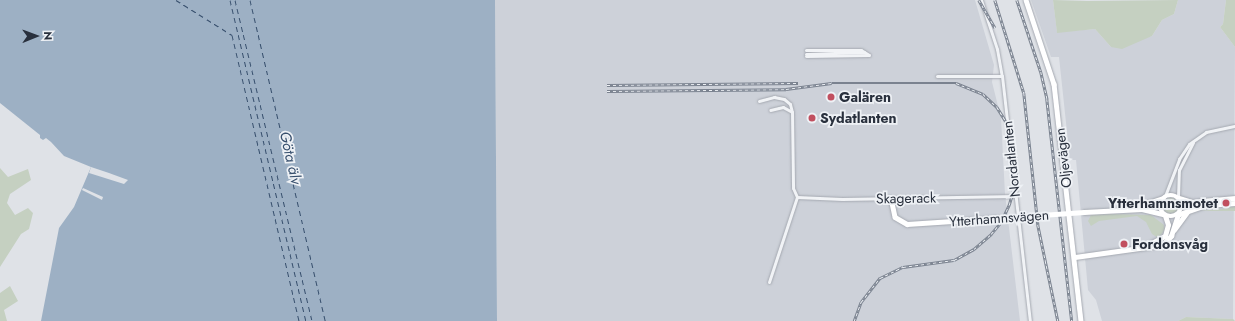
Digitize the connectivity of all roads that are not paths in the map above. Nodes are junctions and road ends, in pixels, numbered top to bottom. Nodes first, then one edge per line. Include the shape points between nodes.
1 (981, 0) edge
2 (1026, 0) edge
3 (866, 52) dead end
4 (806, 53) dead end
5 (937, 76) dead end
6 (1002, 76) junction
7 (760, 101) dead end
8 (770, 110) dead end
9 (792, 112) junction
10 (1235, 126) edge
11 (1193, 142) junction
12 (1015, 196) junction
13 (797, 197) junction
14 (1164, 197) junction
15 (1178, 197) junction
16 (891, 198) junction
17 (1235, 198) edge
18 (1235, 203) edge
19 (1124, 209) junction
20 (1189, 211) junction
21 (1179, 214) junction
22 (1164, 215) junction
23 (1172, 233) junction
24 (1134, 249) junction
25 (1075, 257) junction
26 (769, 282) dead end
27 (1030, 321) edge
28 (1082, 321) edge

1 - 6 street, Nordatlanten via 997,49
2 - 25 street, Oljevägen via 1054,84
3 - 4 street
5 - 6 street
6 - 12 street, Nordatlanten
7 - 9 street via 774,97 784,99 790,104
8 - 9 street via 783,107
9 - 13 street via 793,188
10 - 11 street via 1206,132
11 - 14 street via 1179,159
11 - 15 street via 1179,170
12 - 16 street, Skagerack
12 - 27 street, Nordatlanten
13 - 16 street, Skagerack
13 - 26 street
14 - 15 street
14 - 19 street, Ytterhamnsvägen
14 - 22 street via 1159,204
15 - 17 street via 1192,202
15 - 21 street via 1182,205
16 - 19 street, Ytterhamnsvägen, bridge via 895,217 907,224
18 - 20 street via 1206,206
19 - 22 street, Ytterhamnsvägen via 1148,209
20 - 21 street
20 - 23 street via 1180,218
21 - 22 street
21 - 23 street
22 - 24 street via 1168,230 1163,239
23 - 24 street via 1162,245
24 - 25 street
25 - 28 street, Oljevägen

